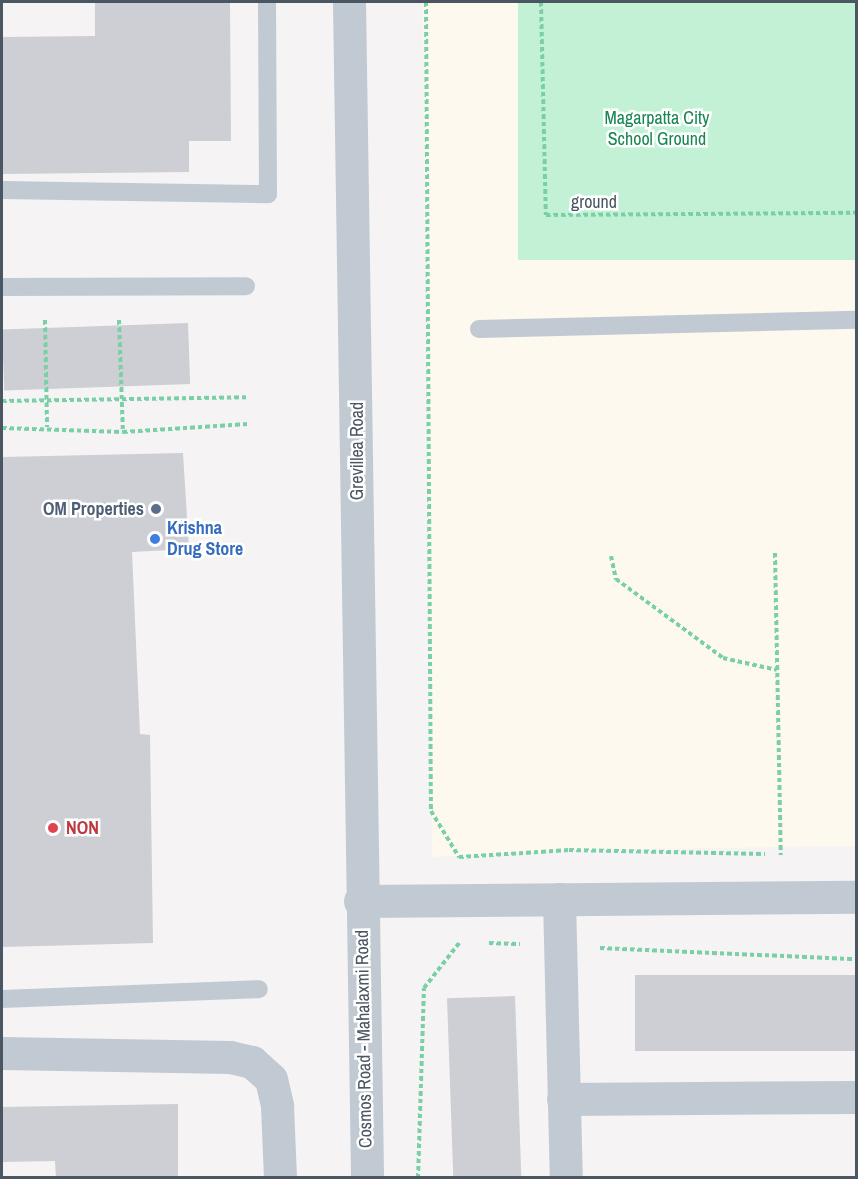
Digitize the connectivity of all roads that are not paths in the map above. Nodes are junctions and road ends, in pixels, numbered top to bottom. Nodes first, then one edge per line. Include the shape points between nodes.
1 (267, 2) edge
2 (349, 2) edge
3 (2, 190) edge
4 (246, 286) dead end
5 (2, 287) edge
6 (856, 320) edge
7 (479, 329) dead end
8 (856, 897) edge
9 (559, 899) junction
10 (360, 901) junction
11 (259, 989) dead end
12 (2, 999) edge
13 (2, 1053) edge
14 (856, 1097) edge
15 (563, 1099) junction
16 (280, 1178) edge
17 (367, 1178) edge
18 (566, 1178) edge

1 - 3 lane via 268,194
2 - 10 street, Grevillea Road
4 - 5 lane
6 - 7 lane
8 - 9 street
9 - 10 street
9 - 15 street
10 - 17 street, Cosmos Road - Mahalaxmi Road
11 - 12 lane
13 - 16 street via 230,1057 252,1062 272,1079
14 - 15 street
15 - 18 street

